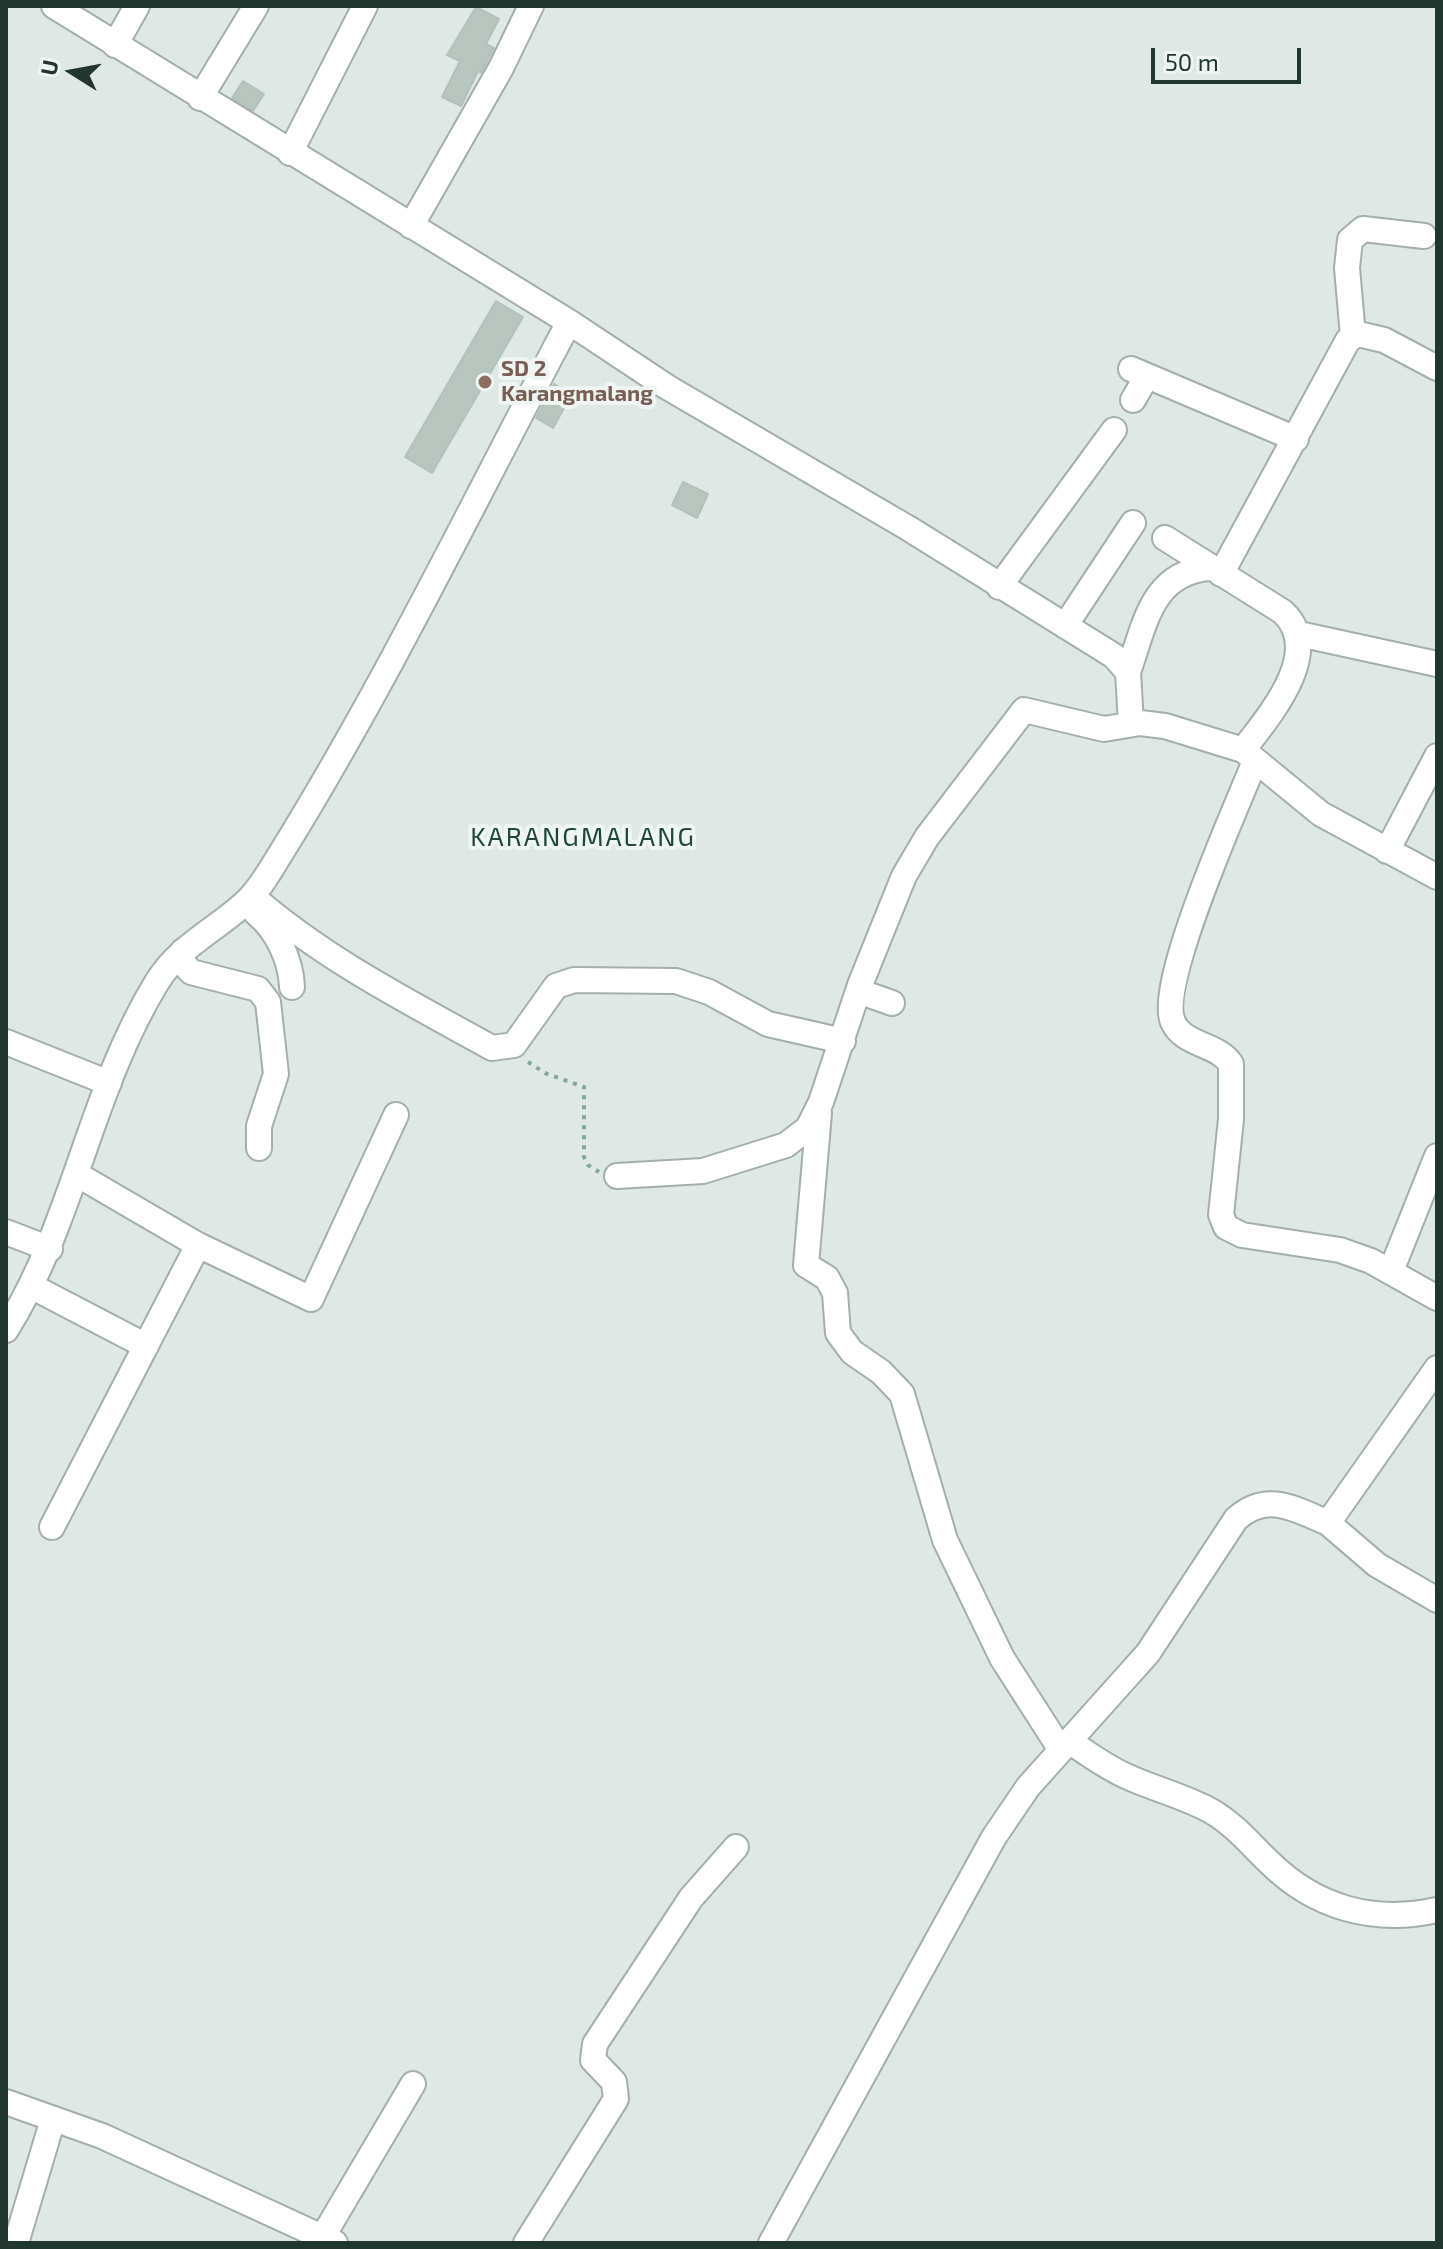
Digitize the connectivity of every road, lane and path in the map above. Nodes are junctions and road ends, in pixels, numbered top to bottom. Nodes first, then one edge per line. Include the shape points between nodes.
1 (54, 6) edge
2 (137, 6) edge
3 (256, 6) edge
4 (365, 6) edge
5 (531, 6) edge
6 (115, 45) junction
7 (200, 98) junction
8 (290, 153) junction
9 (411, 226) junction
10 (1424, 236) dead end
11 (569, 322) junction
12 (1353, 336) junction
13 (1437, 368) edge
14 (1133, 400) dead end
15 (1114, 430) dead end
16 (1296, 439) junction
17 (1133, 523) dead end
18 (1165, 538) dead end
19 (1215, 571) junction
20 (999, 587) junction
21 (1065, 626) junction
22 (1299, 634) junction
23 (1437, 664) edge
24 (1128, 672) junction
25 (1131, 724) junction
26 (1249, 756) junction
27 (1437, 756) edge
28 (1387, 851) junction
29 (1437, 877) edge
30 (249, 900) junction
31 (273, 930) junction
32 (186, 948) junction
33 (358, 974) junction
34 (292, 987) dead end
35 (858, 991) junction
36 (892, 1003) dead end
37 (843, 1041) junction
38 (6, 1042) edge
39 (510, 1047) junction
40 (109, 1083) junction
41 (819, 1107) junction
42 (396, 1115) dead end
43 (259, 1148) dead end
44 (1437, 1156) edge
45 (78, 1175) junction
46 (617, 1176) joint
47 (6, 1232) edge
48 (198, 1245) junction
49 (50, 1249) junction
50 (1391, 1271) junction
51 (33, 1287) junction
52 (1437, 1298) edge
53 (6, 1330) edge
54 (146, 1346) junction
55 (1437, 1368) edge
56 (1328, 1523) junction
57 (52, 1527) dead end
58 (1437, 1600) edge
59 (1065, 1746) junction
60 (736, 1847) dead end
61 (1437, 1910) edge
62 (413, 2084) dead end
63 (6, 2102) edge
64 (53, 2119) junction
65 (328, 2240) edge
66 (16, 2243) edge
67 (526, 2243) edge
68 (771, 2243) edge

1 - 6 street
2 - 6 street
3 - 7 street
4 - 8 street
5 - 9 street
6 - 7 street
7 - 8 street
8 - 9 street
9 - 11 street
10 - 12 street via 1363,229 1350,240
11 - 20 street
11 - 30 street via 335,761
12 - 13 street via 1375,336
12 - 16 street via 1334,361
14 - 16 street via 1139,373
15 - 20 street
16 - 19 street
17 - 21 street
18 - 19 street
19 - 22 street via 1283,612
19 - 24 street via 1185,572 1165,584
20 - 21 street
21 - 24 street via 1114,656
22 - 23 street
22 - 26 street via 1299,652 1287,683
24 - 25 street
25 - 26 street via 1187,730
25 - 35 street via 1104,729 1035,710 1022,712 915,856
26 - 28 street via 1304,803
26 - 50 street via 1169,1003 1177,1028 1231,1064 1223,1222 1236,1233 1340,1250
27 - 28 street
28 - 29 street
30 - 31 street
30 - 32 street
30 - 33 street
31 - 33 street via 326,970
31 - 34 street via 291,970
32 - 40 street via 158,981
32 - 43 street via 183,963 191,972 258,989 268,1002 276,1074 259,1126
33 - 39 street via 492,1048
35 - 36 street
35 - 37 street
37 - 39 street via 768,1024 709,992 676,981 574,980 556,986 524,1036
37 - 41 street
38 - 40 street
39 - 46 path via 545,1073 584,1087 585,1162
40 - 45 street
41 - 46 street via 799,1138 766,1153 703,1171
41 - 59 street via 805,1260 825,1275 835,1293 838,1333 852,1352 902,1394 945,1540 1002,1658
42 - 48 street via 311,1299
44 - 50 street
45 - 48 street
45 - 49 street
47 - 49 street
48 - 54 street
49 - 51 street
50 - 52 street
51 - 53 street
51 - 54 street
54 - 57 street
55 - 56 street
56 - 58 street via 1389,1573
56 - 59 street via 1282,1503 1262,1503 1246,1511 1221,1538 1148,1653
59 - 61 street via 1211,1811 1298,1889 1319,1900 1375,1915
59 - 68 street via 1028,1787 972,1872
60 - 67 street via 691,1898 600,2034 593,2058 614,2082 616,2099
62 - 65 street
63 - 64 street
64 - 65 street via 102,2136
64 - 66 street

